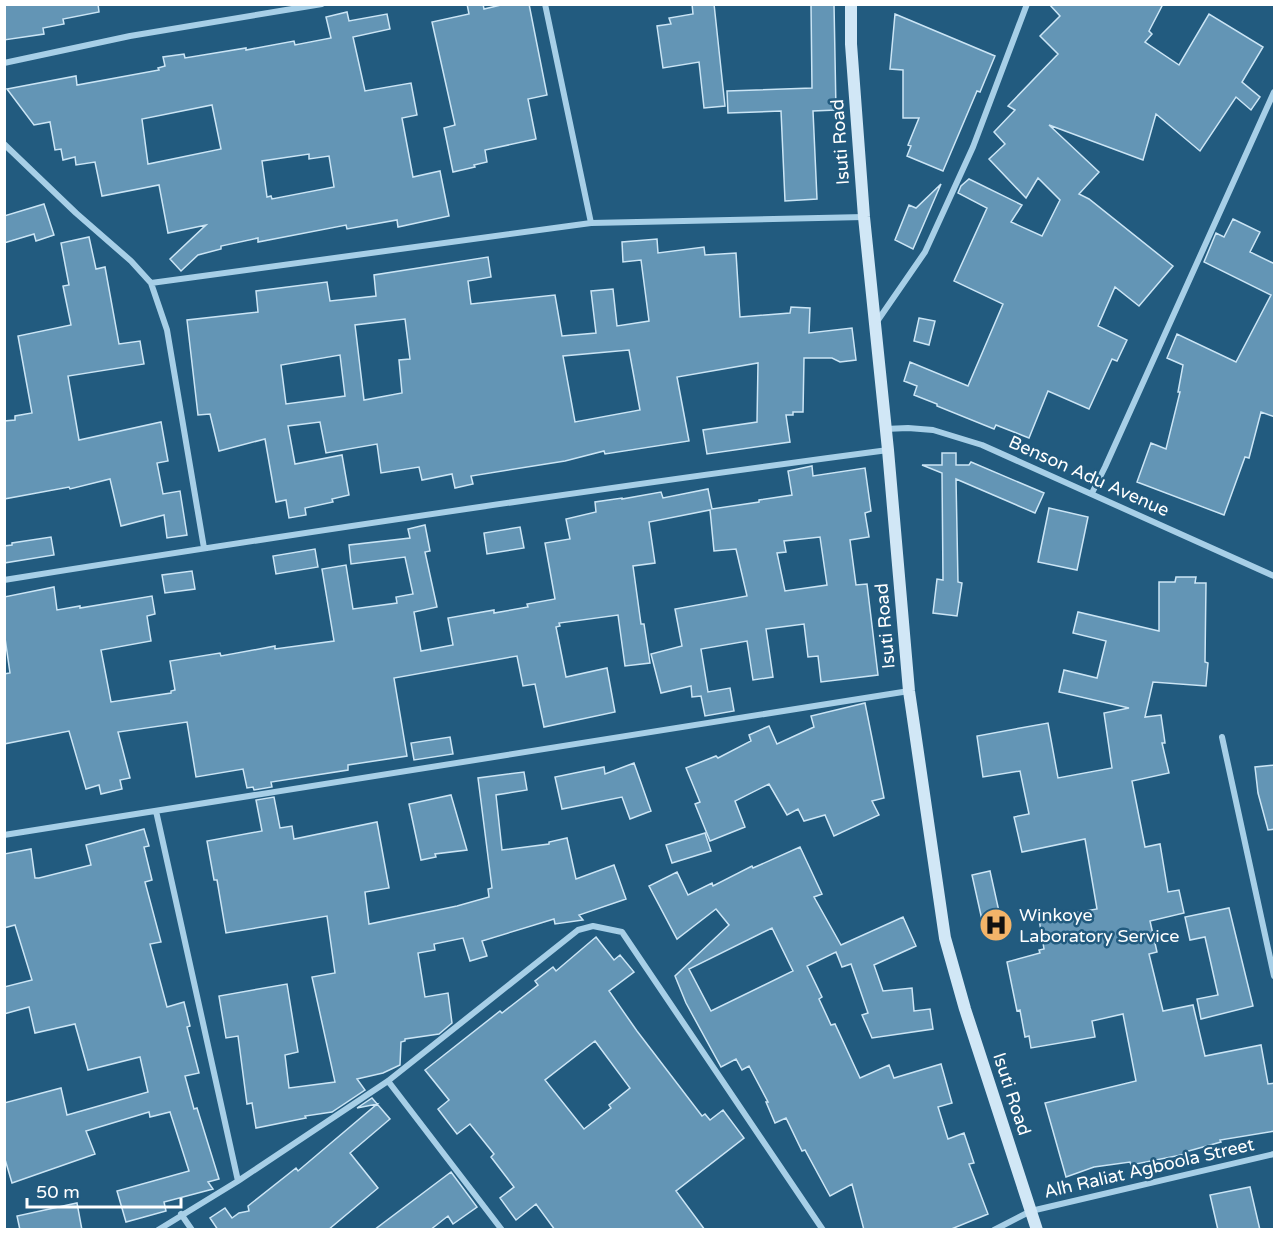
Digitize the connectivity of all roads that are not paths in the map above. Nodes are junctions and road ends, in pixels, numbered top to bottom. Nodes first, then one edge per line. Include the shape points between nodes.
1 (322, 4) edge
2 (545, 4) edge
3 (851, 4) edge
4 (1027, 4) edge
5 (4, 63) edge
6 (1275, 92) edge
7 (4, 144) edge
8 (864, 217) junction
9 (591, 223) junction
10 (151, 283) junction
11 (876, 324) junction
12 (885, 429) junction
13 (888, 450) junction
14 (1092, 493) junction
15 (204, 548) junction
16 (1275, 576) edge
17 (4, 580) edge
18 (909, 691) junction
19 (1222, 737) dead end
20 (156, 811) junction
21 (4, 835) edge
22 (1275, 976) edge
23 (388, 1081) junction
24 (1275, 1154) edge
25 (238, 1181) junction
26 (1031, 1211) junction
27 (181, 1214) junction
28 (158, 1230) edge
29 (192, 1230) edge
30 (502, 1230) edge
31 (823, 1230) edge
32 (994, 1230) edge
33 (1037, 1230) edge

1 - 5 street via 130,36
2 - 9 street
3 - 8 street, Isuti Road
4 - 11 street via 973,147 925,252
6 - 14 street
7 - 10 street
8 - 9 street
8 - 11 street, Isuti Road
9 - 10 street
10 - 15 street via 167,330
11 - 12 street, Isuti Road
12 - 13 street, Isuti Road
12 - 14 street, Benson Adu Avenue via 933,430 982,446
13 - 15 street
13 - 18 street, Isuti Road
14 - 16 street, Benson Adu Avenue
15 - 17 street
18 - 20 street
18 - 26 street, Isuti Road via 945,938
19 - 22 street
20 - 21 street
20 - 25 street
23 - 25 street
23 - 30 street
23 - 31 street via 578,930 593,926 622,932
24 - 26 street, Alh Raliat Agboola Street
25 - 27 street
26 - 32 street, Alh Raliat Agboola Street
26 - 33 street, Isuti Road
27 - 28 street
27 - 29 street

